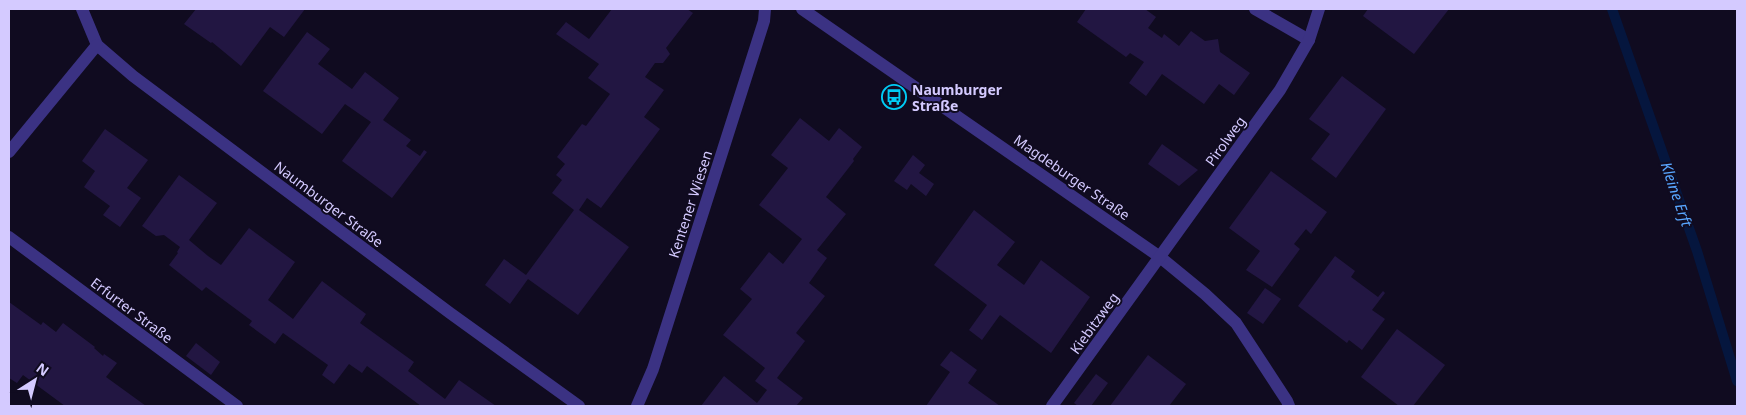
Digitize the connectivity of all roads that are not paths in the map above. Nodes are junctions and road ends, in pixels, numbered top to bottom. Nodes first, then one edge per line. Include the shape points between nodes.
1 (82, 9) edge
2 (765, 9) edge
3 (802, 9) edge
4 (1255, 9) edge
5 (1319, 9) edge
6 (1309, 40) junction
7 (97, 45) junction
8 (9, 152) edge
9 (9, 237) edge
10 (1160, 257) junction
11 (237, 406) edge
12 (579, 406) edge
13 (637, 406) edge
14 (1052, 406) edge
15 (1289, 406) edge

1 - 7 street, Naumburger Straße
2 - 13 street, Kentener Wiesen via 653,369
3 - 10 street, Magdeburger Straße
4 - 6 street
5 - 6 street, Pirolweg
6 - 10 street, Pirolweg via 1280,90
7 - 8 street
7 - 12 street, Naumburger Straße via 141,82
9 - 11 street, Erfurter Straße
10 - 14 street, Kiebitzweg
10 - 15 street, Magdeburger Straße via 1236,323

